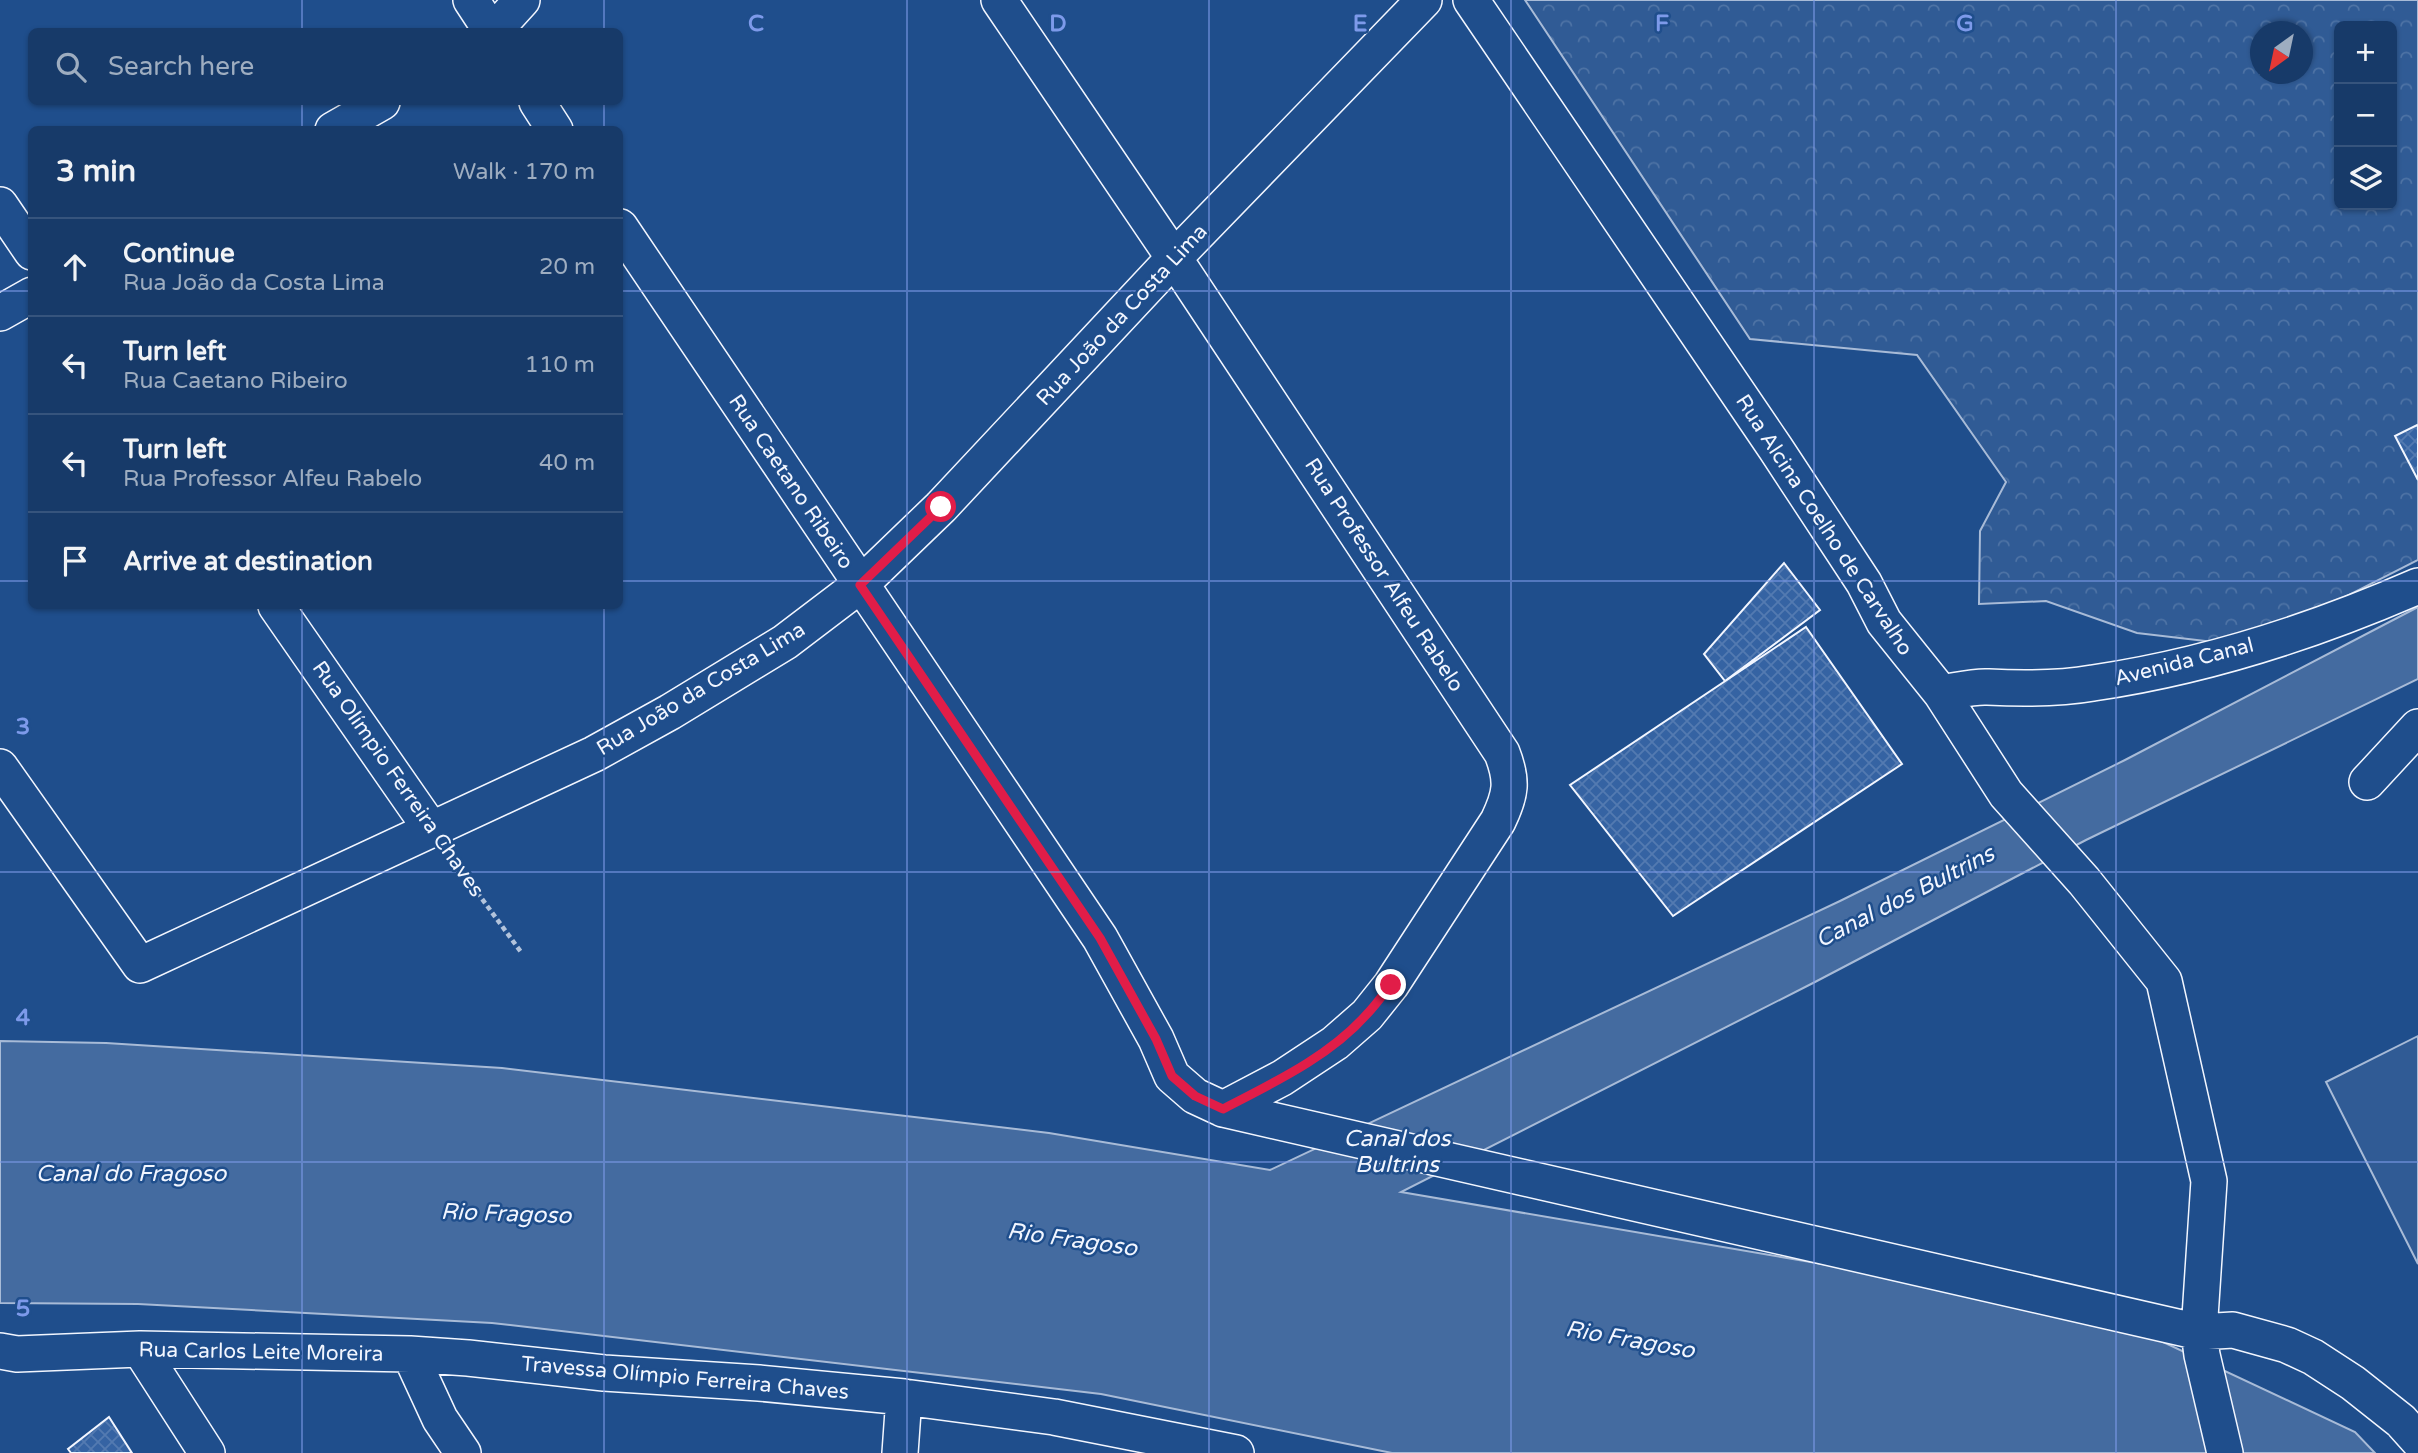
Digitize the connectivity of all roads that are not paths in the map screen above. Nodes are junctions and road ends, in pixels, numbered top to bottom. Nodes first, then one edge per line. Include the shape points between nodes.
1 (471, 0) edge
2 (522, 0) edge
3 (999, 0) edge
4 (1424, 0) edge
5 (1471, 0) edge
6 (489, 28) edge
7 (496, 28) edge
8 (377, 105) edge
9 (539, 105) edge
10 (340, 126) edge
11 (552, 126) edge
12 (0, 205) edge
13 (623, 231) edge
14 (28, 246) edge
15 (1174, 258) junction
16 (28, 297) edge
17 (0, 313) edge
18 (860, 585) junction
19 (2418, 586) edge
20 (278, 609) edge
21 (1941, 693) junction
22 (2418, 727) edge
23 (1, 771) edge
24 (2367, 782) dead end
25 (431, 829) junction
26 (1223, 1109) junction
27 (2201, 1344) junction
28 (140, 1349) junction
29 (0, 1352) edge
30 (410, 1354) junction
31 (904, 1397) junction
32 (2418, 1440) edge
33 (207, 1453) edge
34 (463, 1453) edge
35 (900, 1453) edge
36 (1236, 1453) edge
37 (2225, 1453) edge

1 - 6 street
2 - 7 street
3 - 15 street, Rua Professor Alfeu Rabelo
4 - 15 street, Rua João da Costa Lima
5 - 21 street, Rua Alcina Coelho de Carvalho via 1776,449 1864,583 1884,622
8 - 10 street
9 - 11 street
12 - 14 street
13 - 18 street, Rua Caetano Ribeiro
15 - 18 street, Rua João da Costa Lima via 941,507
15 - 26 street, Rua Professor Alfeu Rabelo via 1503,753 1510,771 1508,797 1498,821 1367,1015 1282,1078
16 - 17 street
18 - 25 street, Rua João da Costa Lima via 785,642 659,718 572,765
18 - 26 street, Rua Caetano Ribeiro via 1100,938 1172,1076 1195,1096
19 - 21 street, Avenida Canal via 2293,633 2152,673 2035,689 1986,686
20 - 25 street, Rua Olímpio Ferreira Chaves
21 - 27 street, Rua Alcina Coelho de Carvalho via 2006,794 2084,881 2164,982 2209,1181
22 - 24 street
23 - 25 street, Rua João da Costa Lima via 140,965
26 - 27 street, Rua Caetano Ribeiro via 1474,1164
27 - 32 street, Rua Caetano Ribeiro via 2233,1330 2287,1345 2314,1357 2382,1406
27 - 37 street, Rua Alcina Coelho de Carvalho
28 - 29 street, Rua Carlos Leite Moreira
28 - 30 street, Rua Carlos Leite Moreira
28 - 33 street
30 - 31 street, Travessa Olímpio Ferreira Chaves
30 - 34 street, Rua Carlos Leite Moreira via 440,1419
31 - 35 street
31 - 36 street, Travessa Olímpio Ferreira Chaves via 1054,1418

